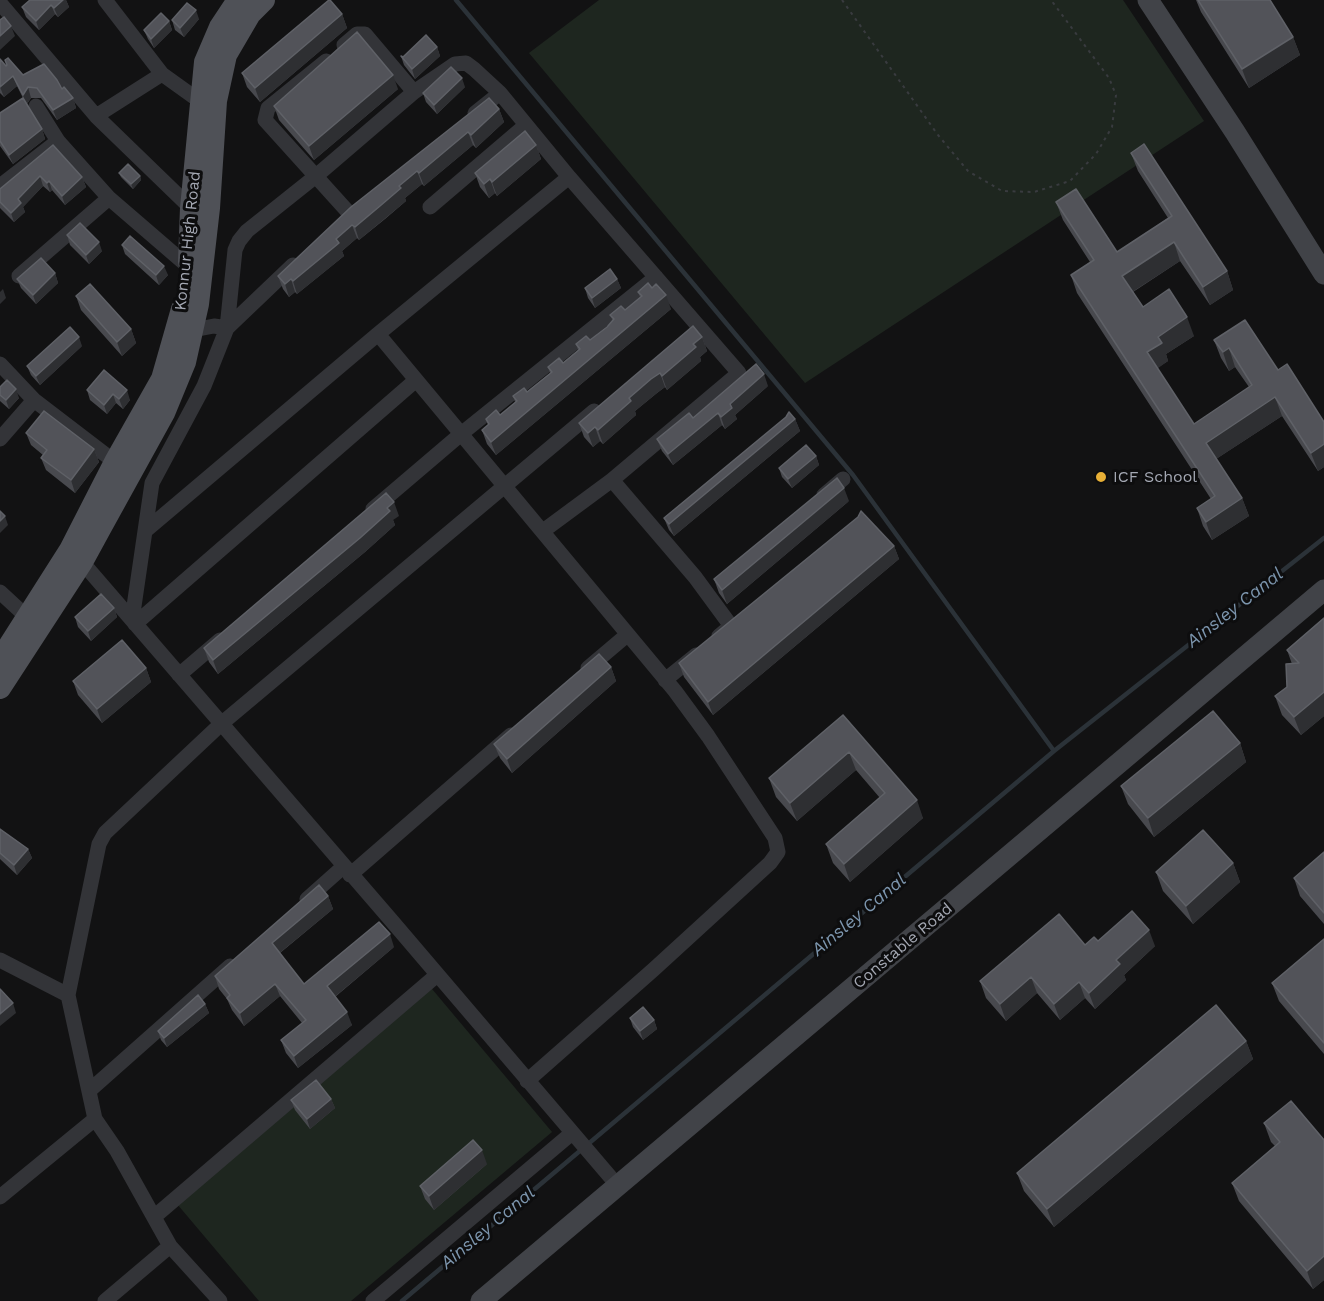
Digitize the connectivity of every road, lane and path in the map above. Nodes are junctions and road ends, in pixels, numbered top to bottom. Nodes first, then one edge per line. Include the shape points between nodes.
1 (105, 0) edge
2 (238, 0) edge
3 (264, 0) edge
4 (842, 0) edge
5 (1051, 0) edge
6 (1148, 0) edge
7 (0, 3) edge
8 (162, 74) junction
9 (414, 93) junction
10 (500, 93) junction
11 (201, 102) junction
12 (36, 106) dead end
13 (96, 116) junction
14 (465, 122) edge
15 (526, 125) junction
16 (58, 141) junction
17 (316, 176) junction
18 (569, 177) junction
19 (0, 186) edge
20 (109, 198) junction
21 (430, 207) dead end
22 (191, 208) junction
23 (350, 213) edge
24 (300, 259) edge
25 (189, 267) junction
26 (1324, 274) edge
27 (19, 276) edge
28 (657, 277) junction
29 (227, 328) junction
30 (192, 330) junction
31 (378, 334) junction
32 (0, 364) edge
33 (416, 380) junction
34 (34, 400) junction
35 (606, 401) edge
36 (461, 434) junction
37 (0, 439) edge
38 (115, 462) junction
39 (843, 479) dead end
40 (612, 480) junction
41 (505, 486) junction
42 (816, 502) edge
43 (361, 519) edge
44 (145, 531) junction
45 (543, 531) junction
46 (81, 562) junction
47 (1324, 590) edge
48 (0, 592) edge
49 (27, 616) junction
50 (133, 622) junction
51 (234, 628) edge
52 (627, 635) junction
53 (0, 660) edge
54 (179, 675) junction
55 (665, 680) junction
56 (573, 681) edge
57 (0, 688) edge
58 (221, 724) junction
59 (520, 728) edge
60 (347, 871) junction
61 (300, 905) edge
62 (238, 960) edge
63 (2, 964) edge
64 (437, 975) junction
65 (68, 995) junction
66 (527, 1081) junction
67 (89, 1091) junction
68 (95, 1119) junction
69 (580, 1142) junction
70 (618, 1186) junction
71 (0, 1197) edge
72 (154, 1216) junction
73 (170, 1246) junction
74 (105, 1301) edge
75 (220, 1301) edge
76 (374, 1301) edge
77 (481, 1301) edge

1 - 8 street
2 - 11 main road, Konnur High Road via 220,27 206,62
3 - 30 main road via 250,14 226,55 216,101 200,294
4 - 5 path via 968,171 1002,190 1035,192 1070,181 1096,153 1112,127 1116,95 1109,78
6 - 26 street
7 - 13 street
8 - 11 street
8 - 13 street
9 - 10 street via 455,64 466,63
9 - 17 street
9 - 17 street via 365,34 357,34 268,108 265,120
10 - 14 street
10 - 15 street
11 - 22 main road, Konnur High Road
12 - 16 street
13 - 22 street
15 - 18 street
15 - 21 street
16 - 19 street
16 - 20 street
17 - 23 street
17 - 29 street via 239,241
18 - 28 street
18 - 31 street
20 - 25 street
20 - 27 street
22 - 25 main road, Konnur High Road
24 - 29 street
25 - 38 main road, Konnur High Road via 181,317 162,379
28 - 36 street
28 - 40 street via 692,328 739,373
29 - 30 street
29 - 44 street via 204,386 152,483
30 - 46 main road via 185,362 164,413
31 - 33 street
31 - 44 street
32 - 34 street
33 - 36 street
33 - 50 street
34 - 37 street
34 - 38 street
35 - 41 street
36 - 41 street
36 - 43 street
38 - 49 main road, Konnur High Road via 70,550
39 - 42 street
40 - 45 street
40 - 55 street via 659,525 736,622
41 - 45 street
41 - 58 street
44 - 50 street
45 - 52 street
46 - 50 street
46 - 57 main road
47 - 70 street, Constable Road
48 - 49 street
49 - 53 main road, Konnur High Road
50 - 54 street
51 - 54 street
52 - 55 street
52 - 56 street
54 - 58 street
55 - 66 street via 741,784 775,838 778,852 687,940
58 - 60 street
58 - 65 street via 101,838
59 - 60 street
60 - 61 street
60 - 64 street
62 - 67 street
63 - 65 street
64 - 66 street
64 - 72 street
65 - 67 street
66 - 69 street
67 - 68 street
68 - 71 street
68 - 72 street
69 - 70 street
69 - 76 street
70 - 77 street, Constable Road
72 - 73 street
73 - 74 street
73 - 75 street

